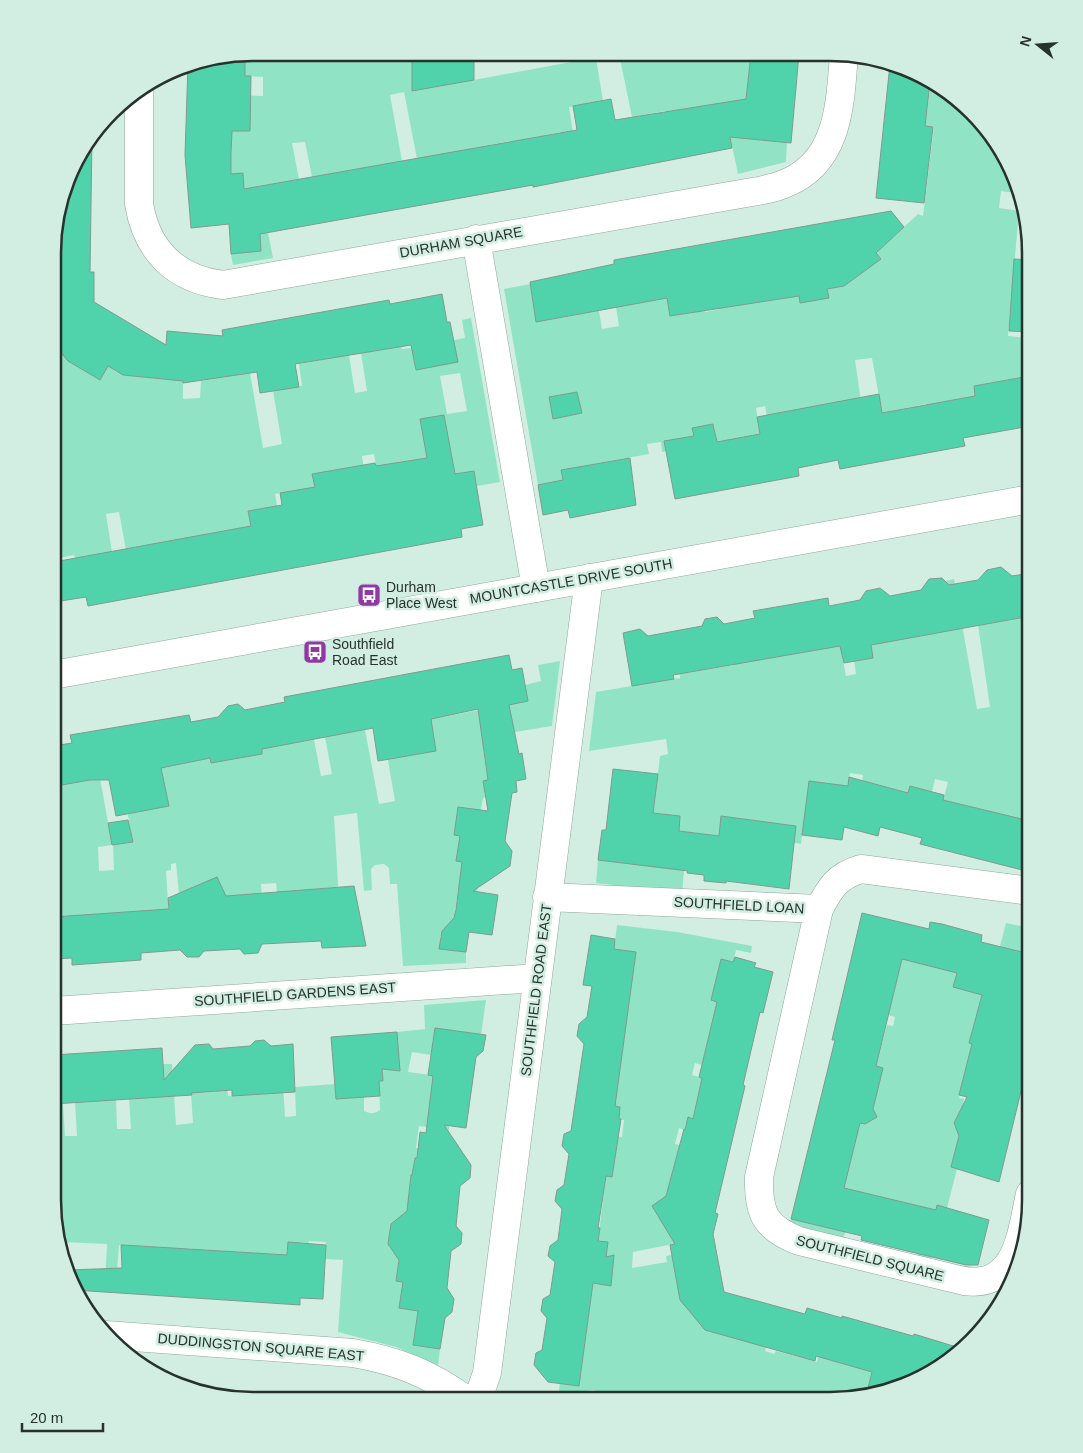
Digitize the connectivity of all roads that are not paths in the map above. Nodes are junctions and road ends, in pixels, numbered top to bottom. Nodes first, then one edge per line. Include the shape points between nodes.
1 (843, 62) edge
2 (140, 98) edge
3 (476, 239) junction
4 (1022, 501) edge
5 (589, 578) junction
6 (536, 588) junction
7 (61, 674) edge
8 (1022, 890) edge
9 (547, 897) junction
10 (819, 909) junction
11 (537, 978) junction
12 (61, 1010) edge
13 (1014, 1254) edge
14 (119, 1336) edge
15 (453, 1392) edge
16 (480, 1392) edge

1 - 3 street, DURHAM SQUARE via 838,114 832,134 825,150 797,178 746,193
2 - 3 street, DURHAM SQUARE via 139,204 142,219 151,241 169,263 198,280 223,285
3 - 6 street
4 - 5 street, MOUNTCASTLE DRIVE SOUTH
5 - 6 street, MOUNTCASTLE DRIVE SOUTH
5 - 9 street, SOUTHFIELD ROAD EAST
6 - 7 street, MOUNTCASTLE DRIVE SOUTH
8 - 10 street, SOUTHFIELD LOAN via 862,869 850,872 832,886
9 - 10 street, SOUTHFIELD LOAN
9 - 11 street, SOUTHFIELD ROAD EAST
10 - 13 street, SOUTHFIELD SQUARE via 759,1177 765,1217 783,1235 799,1241 964,1281 985,1282 996,1277
11 - 12 street, SOUTHFIELD GARDENS EAST
11 - 16 street, SOUTHFIELD ROAD EAST via 487,1373
14 - 15 street, DUDDINGSTON SQUARE EAST via 353,1353 403,1365

